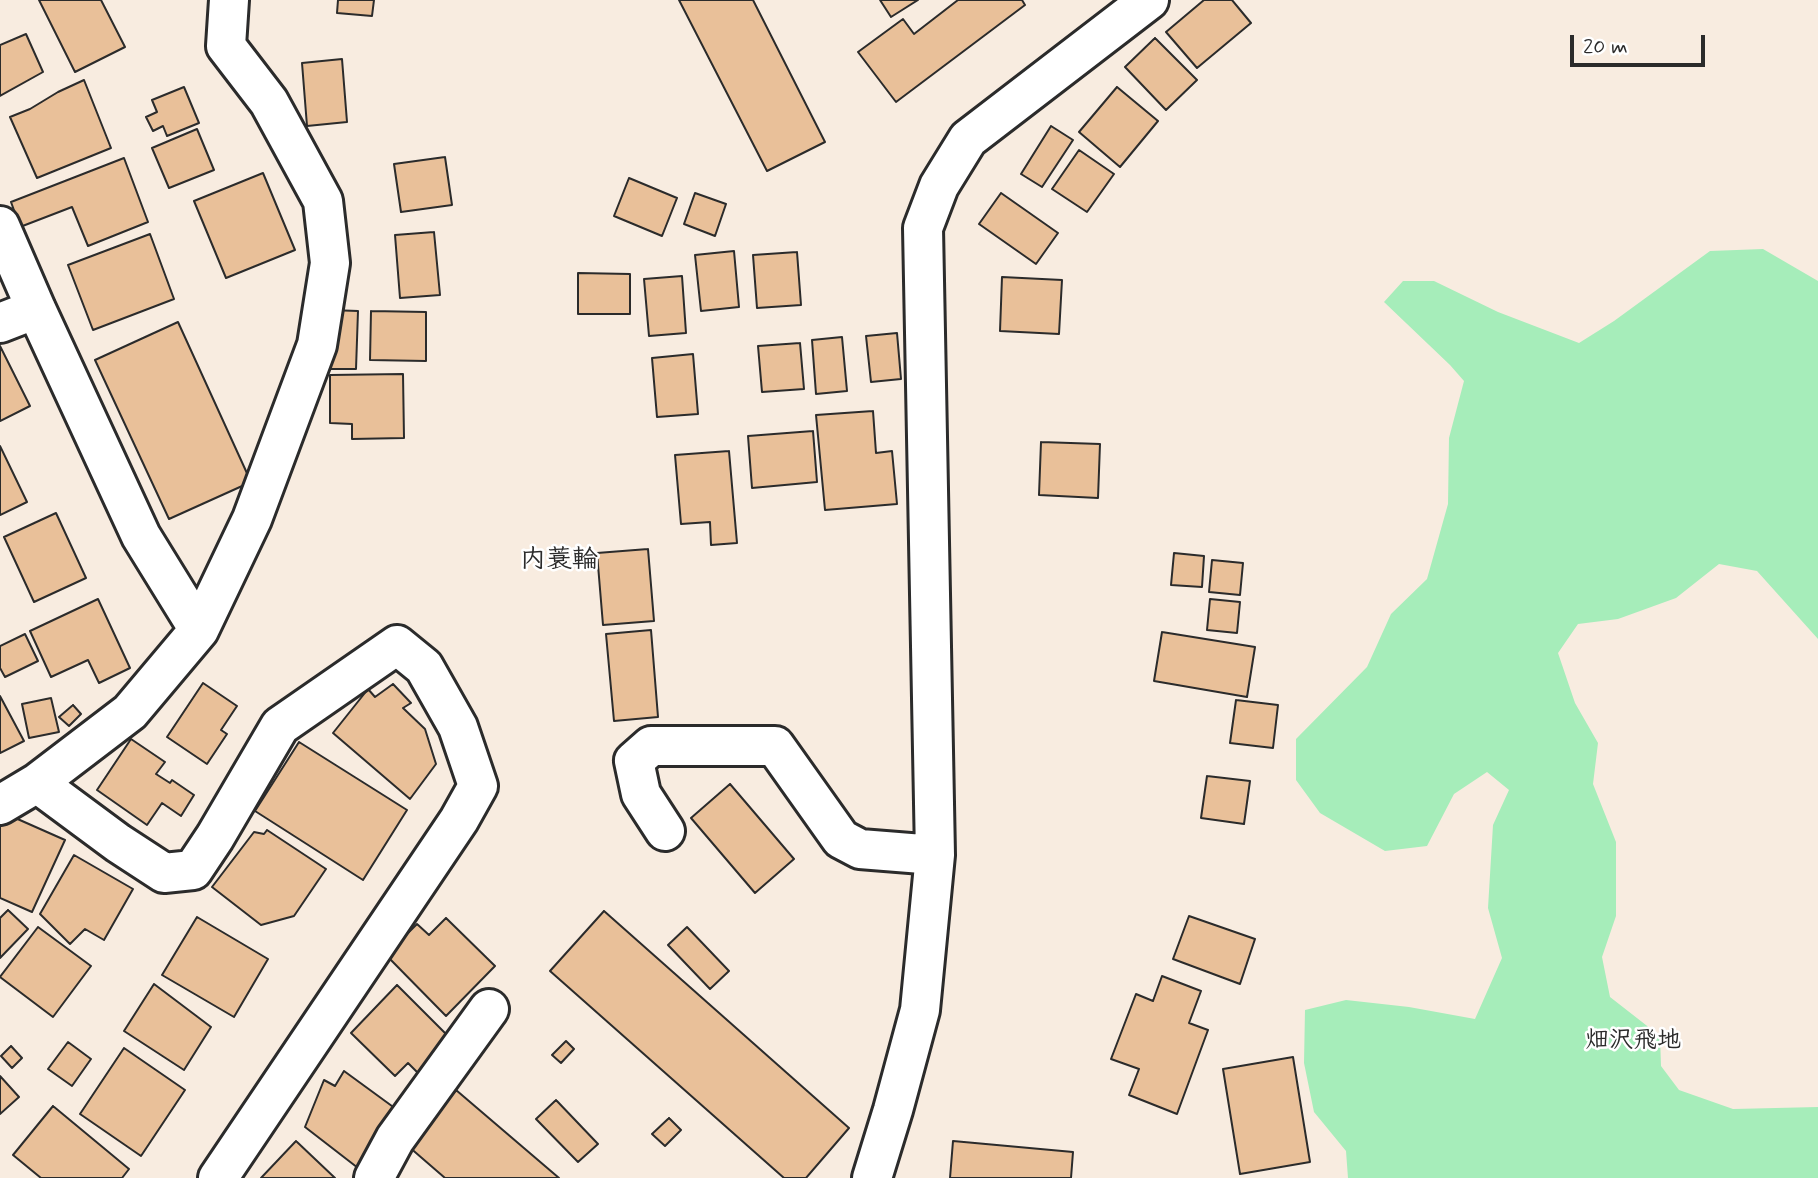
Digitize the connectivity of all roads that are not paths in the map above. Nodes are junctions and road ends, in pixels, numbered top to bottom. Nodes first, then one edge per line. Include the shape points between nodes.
1 (229, 0) edge
2 (1149, 0) edge
3 (0, 226) edge
4 (36, 309) junction
5 (0, 323) edge
6 (199, 630) junction
7 (37, 783) junction
8 (0, 805) edge
9 (666, 831) dead end
10 (935, 855) junction
11 (489, 1009) dead end
12 (218, 1178) edge
13 (374, 1178) edge
14 (872, 1178) edge

1 - 6 street via 226,46 269,102 323,201 330,263 317,345 252,519
2 - 10 street via 968,139 939,186 923,228
3 - 4 street
4 - 5 street
4 - 6 street via 141,536
6 - 7 street via 130,712
7 - 8 street
7 - 12 street via 164,873 193,870 280,726 397,645 424,667 457,727 478,786
9 - 10 street via 641,794 634,761 651,746 775,747 841,839 860,849
10 - 14 street via 920,1010
11 - 13 street via 395,1139

